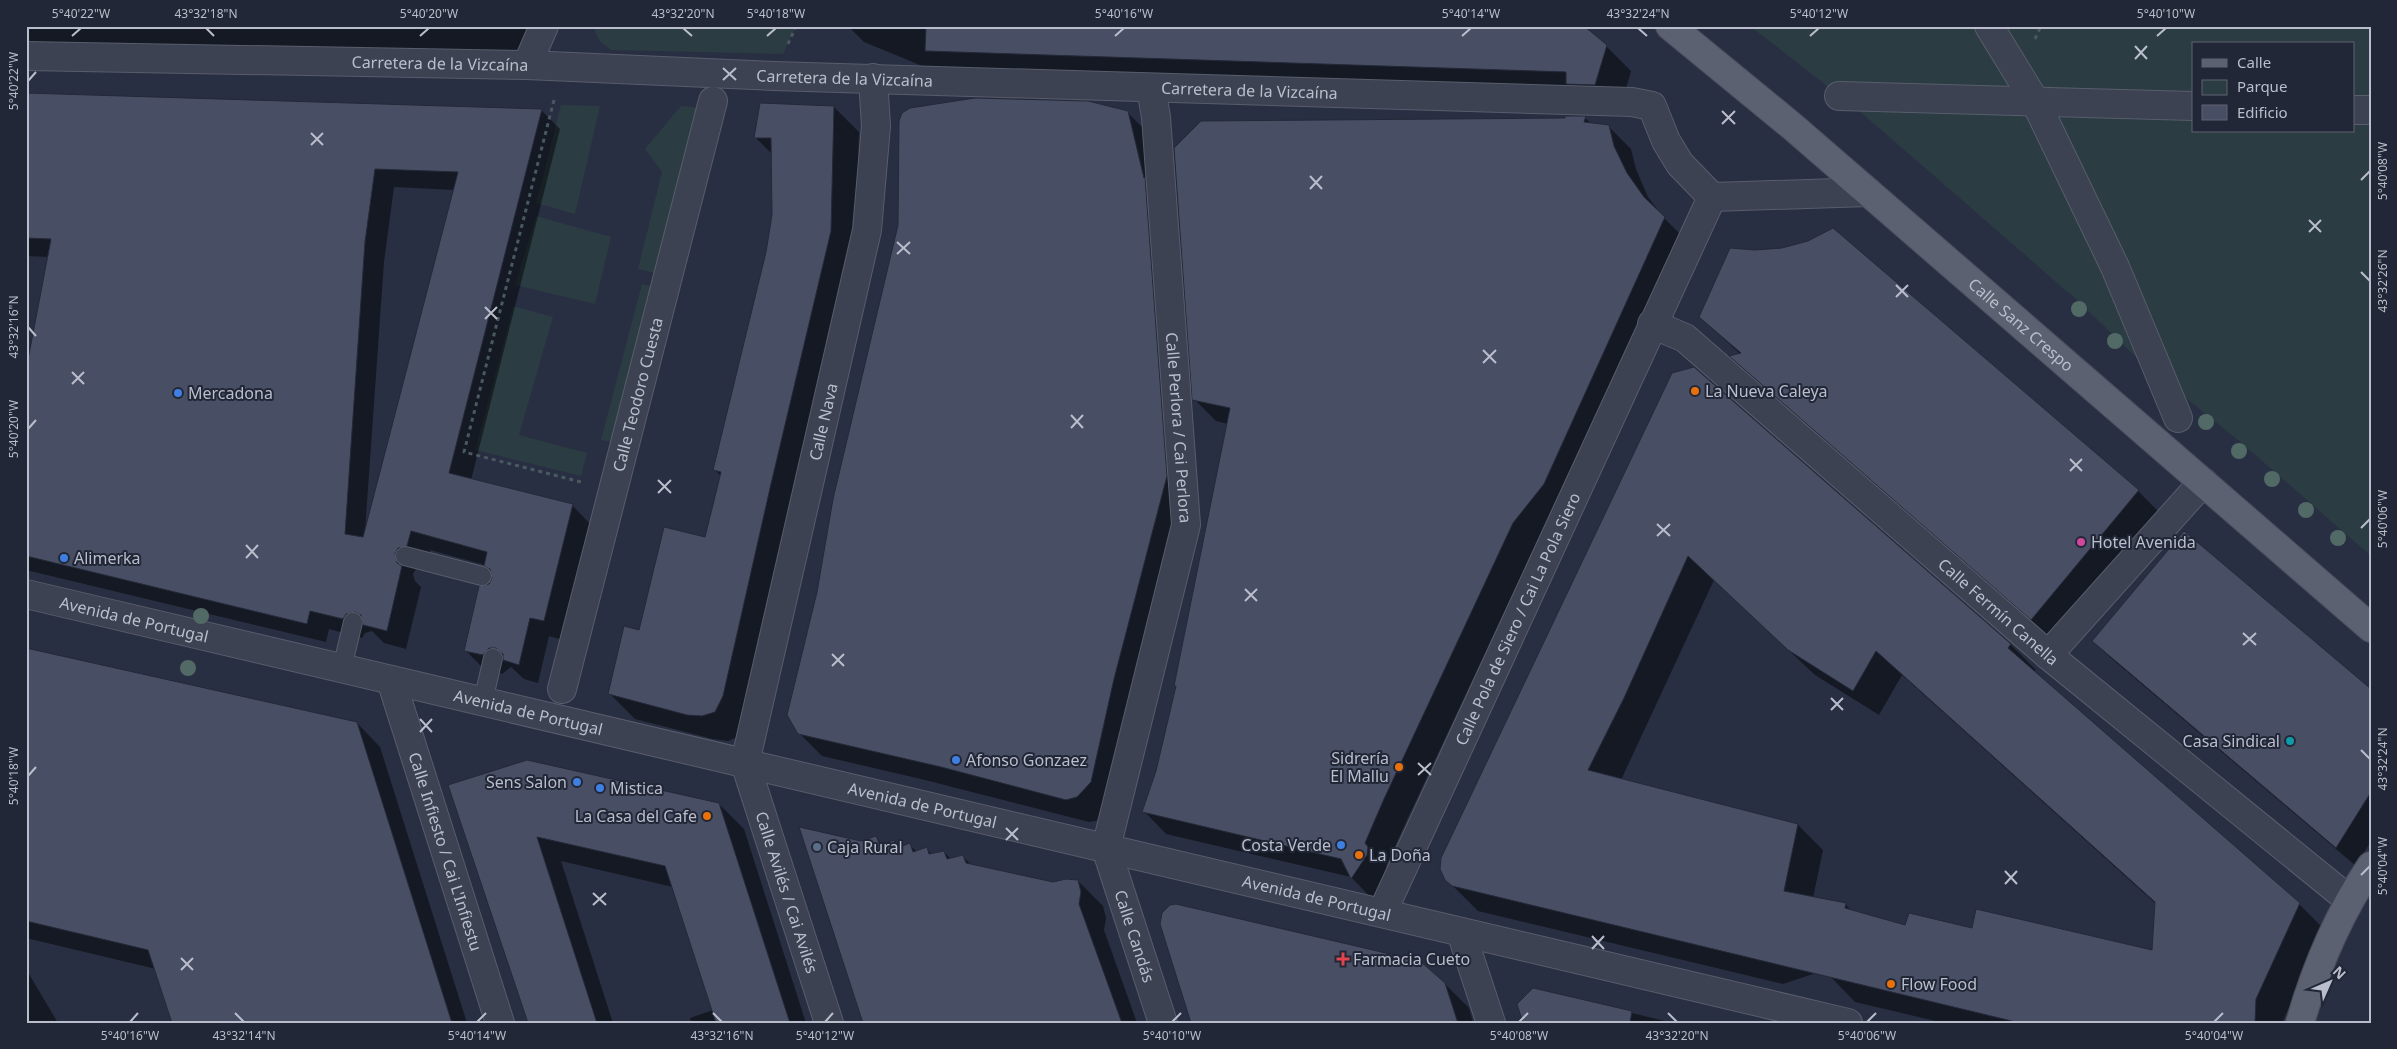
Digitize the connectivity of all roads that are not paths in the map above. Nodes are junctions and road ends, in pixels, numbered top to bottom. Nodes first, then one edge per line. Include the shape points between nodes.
1 (544, 26) edge
2 (1670, 26) edge
3 (1989, 26) edge
4 (26, 56) edge
5 (527, 64) junction
6 (874, 78) junction
7 (1151, 88) junction
8 (1839, 96) dead end
9 (713, 101) dead end
10 (2036, 103) junction
11 (2192, 106) edge
12 (2354, 110) edge
13 (2371, 110) edge
14 (1868, 192) junction
15 (1712, 197) junction
16 (1652, 324) junction
17 (2178, 418) dead end
18 (2203, 482) junction
19 (405, 556) dead end
20 (482, 576) dead end
21 (26, 594) edge
22 (354, 622) dead end
23 (2371, 628) edge
24 (2048, 656) junction
25 (493, 658) dead end
26 (342, 668) junction
27 (392, 680) junction
28 (562, 689) dead end
29 (483, 701) junction
30 (745, 763) junction
31 (1106, 848) junction
32 (2371, 866) edge
33 (2348, 899) junction
34 (1382, 913) junction
35 (1461, 932) junction
36 (1831, 1021) edge
37 (500, 1023) edge
38 (829, 1023) edge
39 (1163, 1023) edge
40 (1491, 1023) edge
41 (2300, 1023) edge

1 - 5 street
2 - 14 main road, Calle Sanz Crespo
3 - 10 street
4 - 5 street, Carretera de la Vizcaína
5 - 6 street, Carretera de la Vizcaína
6 - 7 street, Carretera de la Vizcaína
6 - 30 street, Calle Nava via 876,126 867,230
7 - 15 street, Carretera de la Vizcaína via 1632,102 1652,106 1666,141 1680,164
7 - 31 street, Calle Perlora / Cai Perlora via 1156,117 1186,525
8 - 10 street
9 - 28 street, Calle Teodoro Cuesta
10 - 11 street
10 - 17 street via 2115,267
12 - 13 street
14 - 15 street
14 - 18 main road, Calle Sanz Crespo
15 - 16 street, Calle Pola de Siero / Cai La Pola Siero
16 - 24 street, Calle Fermín Canella via 1685,338
16 - 34 street, Calle Pola de Siero / Cai La Pola Siero
18 - 23 main road, Calle Sanz Crespo
18 - 24 street
19 - 20 lane
21 - 26 street, Avenida de Portugal
22 - 26 lane
24 - 33 street, Calle Fermín Canella
25 - 29 lane
26 - 27 street, Avenida de Portugal
27 - 29 street, Avenida de Portugal
27 - 37 street, Calle Infiesto / Cai L'Infiestu
29 - 30 street, Avenida de Portugal
30 - 31 street, Avenida de Portugal
30 - 38 street, Calle Avilés / Cai Avilés
31 - 34 street, Avenida de Portugal
31 - 39 street, Calle Candás
32 - 33 main road
33 - 41 main road via 2314,974
34 - 35 street, Avenida de Portugal
35 - 36 street, Avenida de Portugal
35 - 40 street

